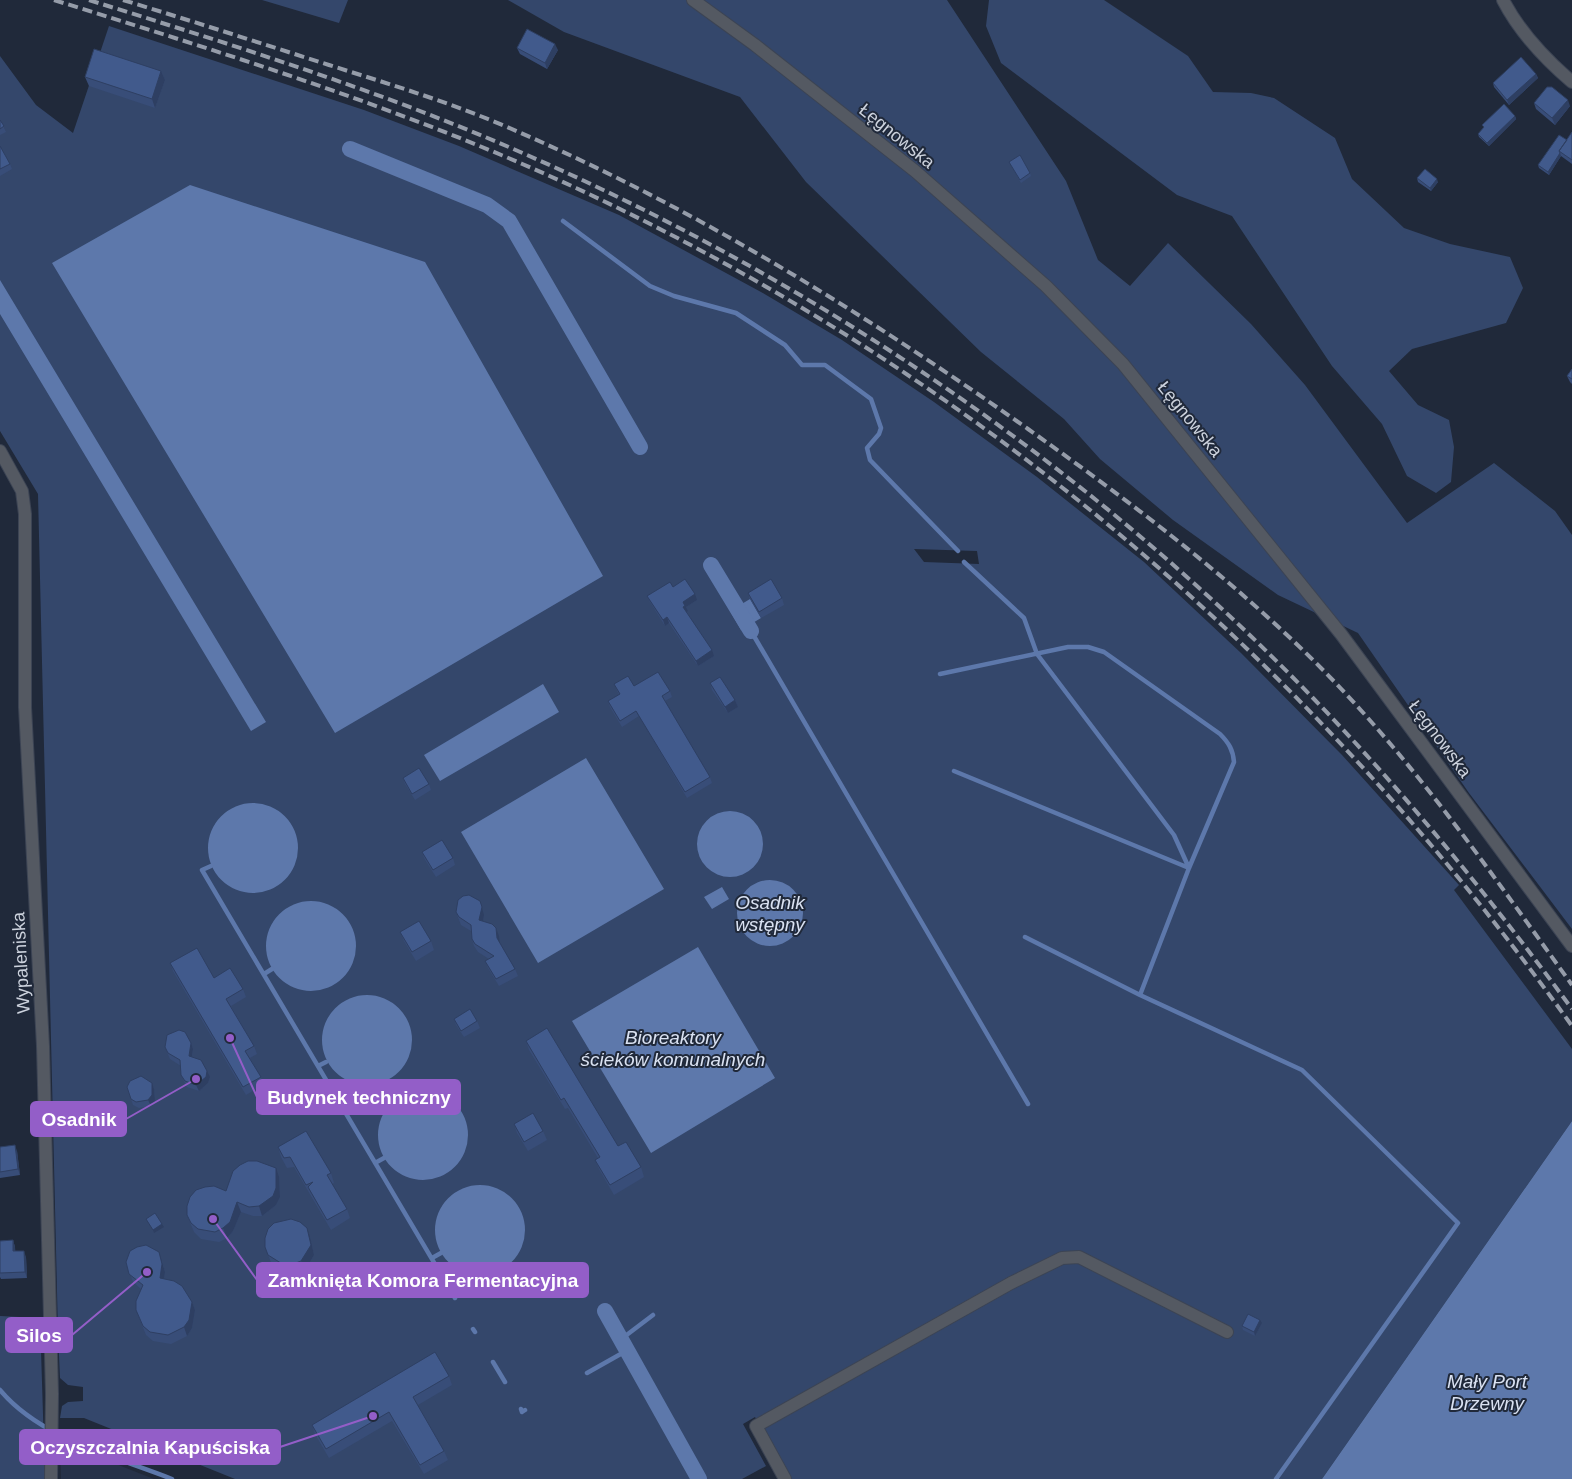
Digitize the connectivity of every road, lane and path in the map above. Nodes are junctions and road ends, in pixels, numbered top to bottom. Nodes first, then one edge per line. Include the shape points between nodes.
1 (692, 0) edge
2 (1503, 0) edge
3 (1572, 82) edge
4 (0, 451) edge
5 (1572, 946) edge
6 (1228, 1332) dead end
7 (51, 1479) edge
8 (784, 1479) edge

1 - 5 street, Łęgnowska via 755,45 915,171 1046,286 1123,364 1341,634
2 - 3 street via 1545,58
4 - 7 street, Wypaleniska via 22,491 25,514 25,707 43,1046
6 - 8 street via 1079,1257 1062,1258 1011,1283 756,1426

